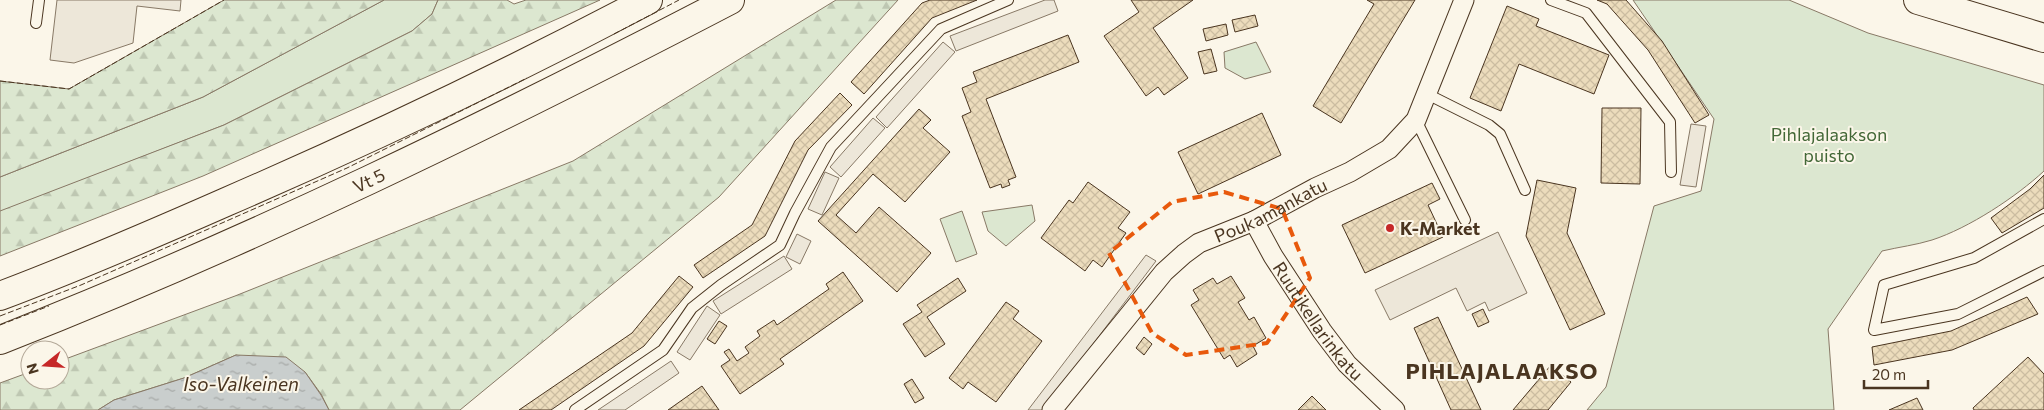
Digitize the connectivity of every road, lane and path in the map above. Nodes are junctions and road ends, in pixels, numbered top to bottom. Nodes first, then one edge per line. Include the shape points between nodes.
1 (39, 0) edge
2 (648, 0) edge
3 (730, 0) edge
4 (1008, 0) edge
5 (1464, 0) edge
6 (1551, 0) edge
7 (1918, 0) edge
8 (36, 24) dead end
9 (2044, 38) edge
10 (1427, 94) junction
11 (1416, 120) junction
12 (1671, 172) dead end
13 (1525, 190) dead end
14 (2044, 219) edge
15 (1465, 220) dead end
16 (1254, 221) junction
17 (2044, 271) edge
18 (0, 296) edge
19 (0, 340) edge
20 (575, 410) edge
21 (1052, 410) edge
22 (1395, 410) edge

1 - 8 lane
2 - 18 main road via 551,52 338,154 75,268
3 - 19 main road, Vt 5 via 570,84 356,188 91,305
4 - 20 lane via 942,29 831,147 780,245 692,308 663,350
5 - 10 street, Poukamankatu
6 - 12 lane via 1586,13 1670,122
7 - 9 main road
10 - 11 street, Poukamankatu
10 - 13 lane via 1489,125 1500,134
11 - 15 lane
11 - 16 street, Poukamankatu via 1388,149
14 - 17 lane via 1974,258 1884,285 1874,330 1958,314
16 - 21 street, Poukamankatu via 1200,243 1164,272
16 - 22 street, Ruutikellarinkatu via 1322,331 1347,364

